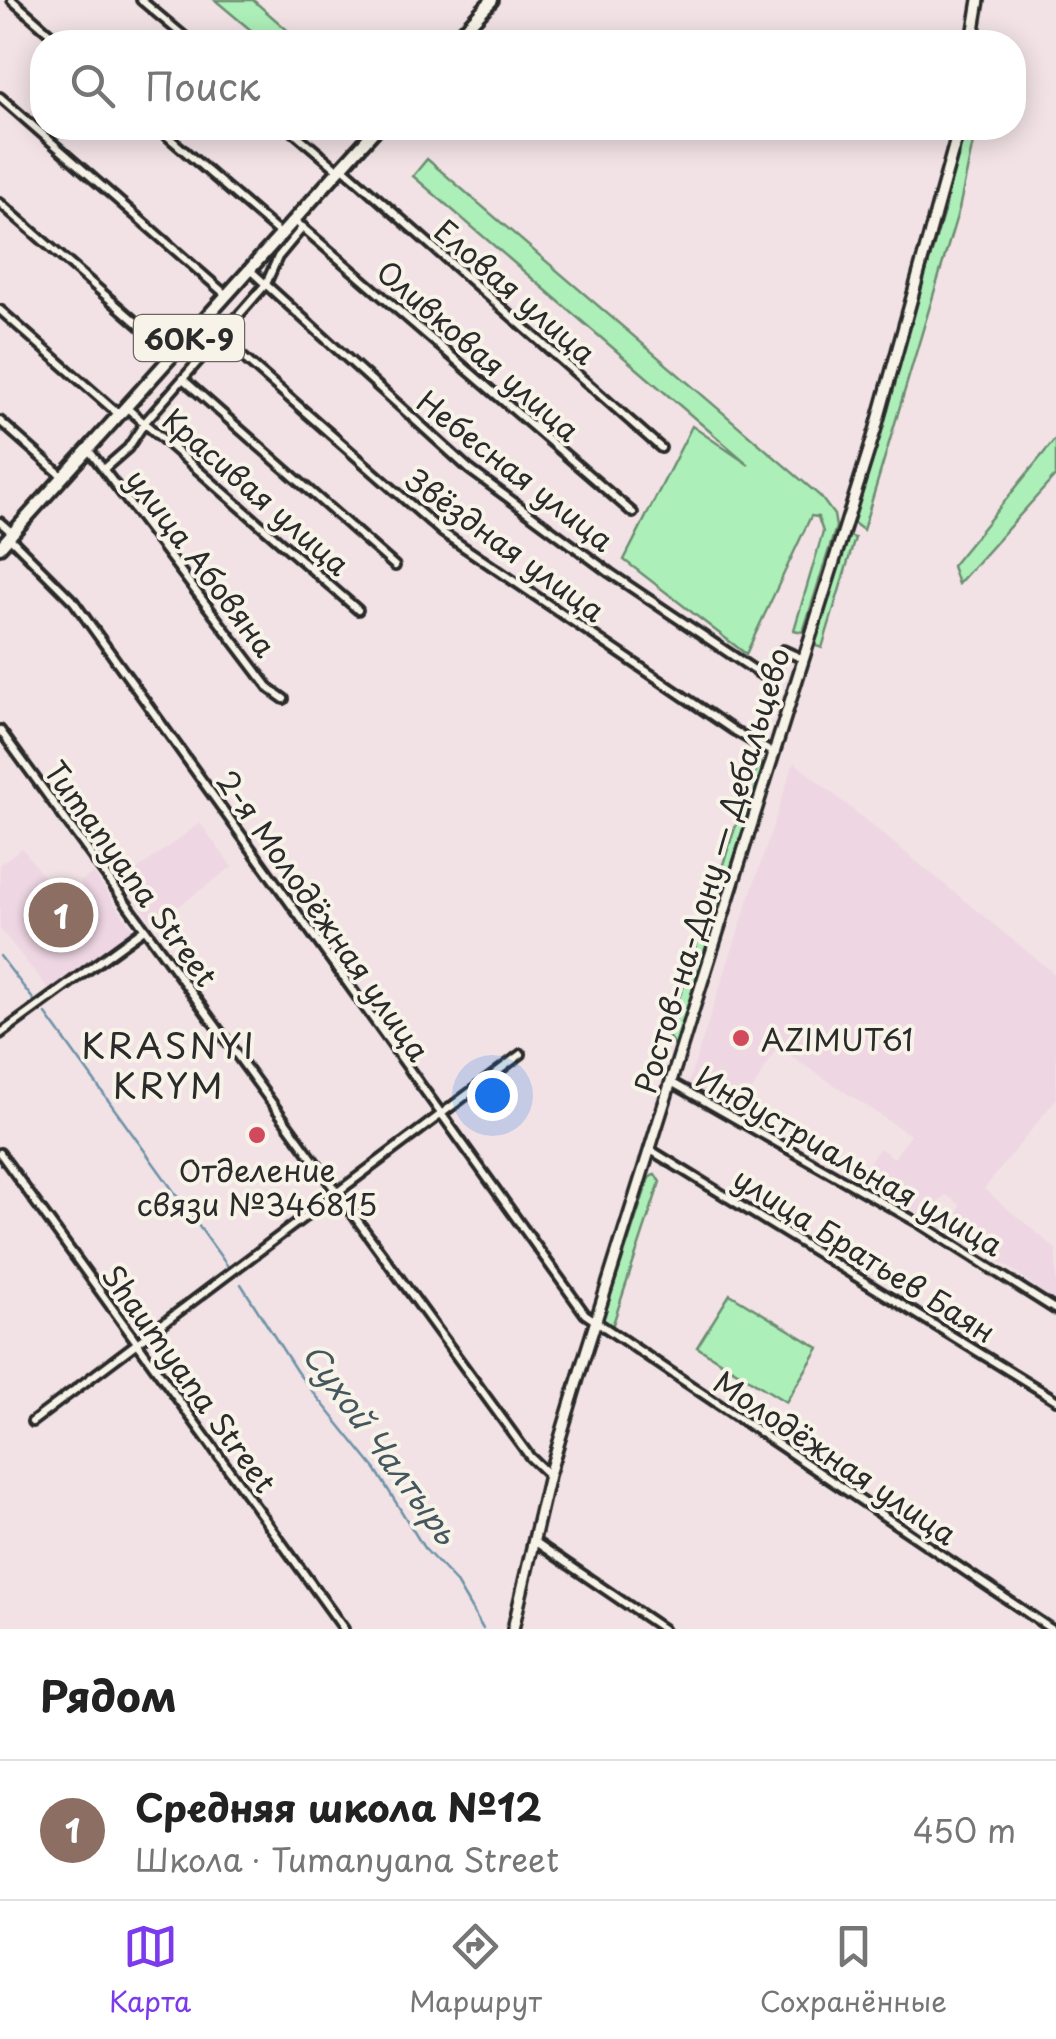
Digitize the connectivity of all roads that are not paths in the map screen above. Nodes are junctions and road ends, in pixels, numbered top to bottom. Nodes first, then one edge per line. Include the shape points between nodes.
1 (12, 0) edge
2 (141, 0) edge
3 (490, 0) edge
4 (979, 0) edge
5 (46, 30) edge
6 (177, 30) edge
7 (462, 30) edge
8 (974, 30) edge
9 (0, 97) edge
10 (30, 123) edge
11 (49, 140) edge
12 (172, 140) edge
13 (305, 140) edge
14 (364, 140) edge
15 (956, 140) edge
16 (339, 168) junction
17 (0, 203) edge
18 (299, 224) junction
19 (278, 232) junction
20 (250, 270) junction
21 (266, 284) junction
22 (224, 293) junction
23 (0, 310) edge
24 (203, 322) junction
25 (218, 336) junction
26 (170, 352) junction
27 (184, 380) junction
28 (121, 410) junction
29 (0, 421) edge
30 (144, 422) junction
31 (661, 448) dead end
32 (88, 449) junction
33 (104, 470) junction
34 (60, 474) junction
35 (633, 513) dead end
36 (4, 535) edge
37 (395, 566) dead end
38 (358, 610) dead end
39 (803, 659) junction
40 (284, 699) dead end
41 (0, 730) edge
42 (773, 753) junction
43 (145, 928) junction
44 (0, 1034) edge
45 (521, 1054) dead end
46 (671, 1082) junction
47 (440, 1117) junction
48 (649, 1149) junction
49 (0, 1153) edge
50 (338, 1194) junction
51 (1056, 1310) edge
52 (595, 1324) junction
53 (138, 1344) junction
54 (1056, 1400) edge
55 (32, 1422) dead end
56 (550, 1475) junction
57 (534, 1540) junction
58 (344, 1629) edge
59 (513, 1629) edge
60 (663, 1629) edge
61 (1051, 1629) edge

1 - 5 street
2 - 6 street
3 - 7 main road
4 - 8 street
9 - 10 street
11 - 22 street
12 - 19 street
13 - 16 street, Еловая улица
14 - 16 main road, 60К-9
15 - 39 street, Ростов-на-Дону — Дебальцево via 876,431
16 - 18 main road, 60К-9
16 - 19 main road, 60К-9
16 - 31 street, Еловая улица
17 - 26 street
18 - 20 main road, 60К-9
18 - 21 street
18 - 35 street, Оливковая улица
19 - 22 main road, 60К-9
20 - 21 street, Небесная улица
20 - 24 main road, 60К-9
21 - 25 street
21 - 39 street, Небесная улица via 512,503 772,682 784,650
22 - 26 main road, 60К-9
23 - 28 street, Красивая улица
24 - 25 street, Звёздная улица
24 - 28 main road, 60К-9
25 - 27 street
25 - 42 street, Звёздная улица via 444,533
26 - 28 main road, 60К-9
27 - 30 street
27 - 37 street
28 - 30 street, Красивая улица
28 - 32 main road, 60К-9
28 - 34 main road, 60К-9
29 - 34 street
30 - 33 street
30 - 38 street, Красивая улица
32 - 33 street, улица Абовяна
32 - 36 main road, 60К-9
33 - 40 street, улица Абовяна
34 - 36 main road, 60К-9
36 - 47 street, 2-я Молодёжная улица via 74,602
39 - 42 street, Ростов-на-Дону — Дебальцево
41 - 43 street, Tumanyana Street
42 - 46 street, Ростов-на-Дону — Дебальцево
43 - 44 street
43 - 50 street, Tumanyana Street
45 - 47 street
46 - 48 street, Ростов-на-Дону — Дебальцево
46 - 51 street, Индустриальная улица
47 - 50 street
47 - 52 street, 2-я Молодёжная улица
48 - 52 street, Ростов-на-Дону — Дебальцево
48 - 54 street, улица Братьев Баян
49 - 53 street, Shaumyana Street
50 - 53 street
50 - 56 street, Tumanyana Street via 530,1458
52 - 56 street, Ростов-на-Дону — Дебальцево
52 - 61 street, Молодёжная улица
53 - 55 street
53 - 58 street, Shaumyana Street
56 - 57 street, Ростов-на-Дону — Дебальцево
57 - 59 street, Ростов-на-Дону — Дебальцево
57 - 60 street

